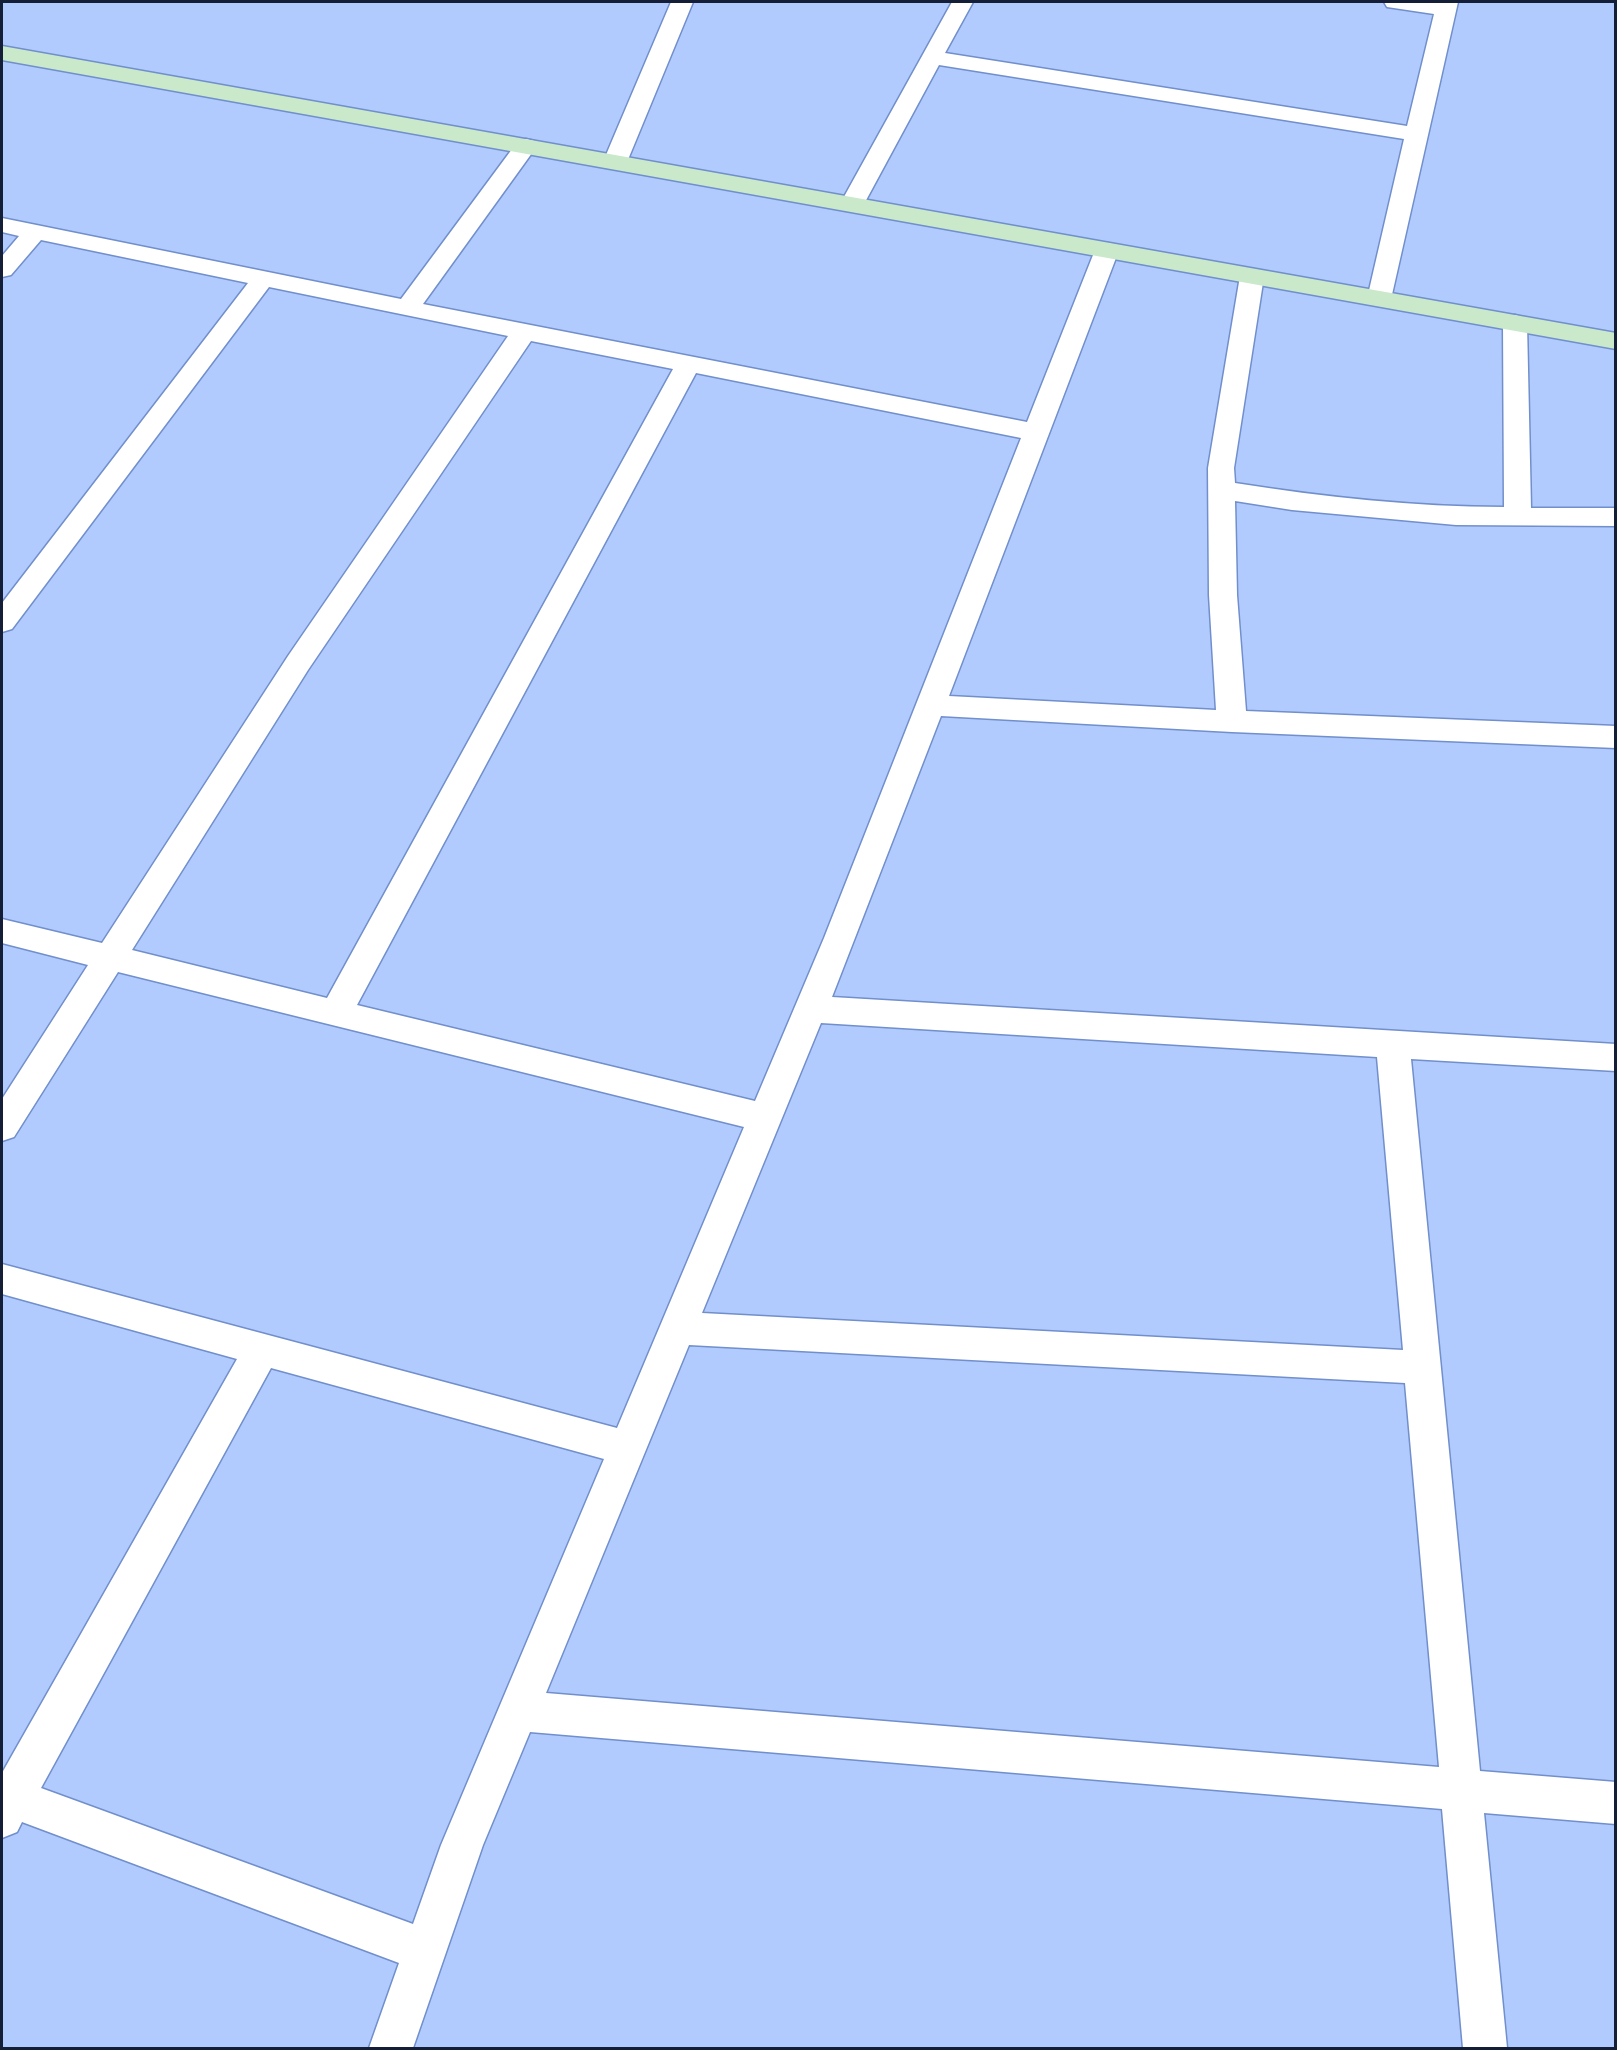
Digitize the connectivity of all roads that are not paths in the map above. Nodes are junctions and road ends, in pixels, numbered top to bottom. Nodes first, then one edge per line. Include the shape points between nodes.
1 (682, 2) edge
2 (962, 2) edge
3 (1395, 2) edge
4 (1447, 5) edge
5 (2, 53) edge
6 (932, 57) junction
7 (1416, 134) junction
8 (526, 146) junction
9 (615, 162) junction
10 (852, 204) junction
11 (2, 225) edge
12 (35, 232) junction
13 (1107, 250) junction
14 (2, 270) edge
15 (1252, 276) junction
16 (263, 279) junction
17 (1379, 299) junction
18 (407, 308) junction
19 (1515, 323) junction
20 (524, 332) junction
21 (1616, 341) edge
22 (688, 364) junction
23 (1035, 432) junction
24 (1221, 490) junction
25 (1518, 517) junction
26 (1616, 517) edge
27 (2, 622) edge
28 (930, 705) junction
29 (1232, 721) junction
30 (1616, 737) edge
31 (2, 931) edge
32 (110, 957) junction
33 (811, 1009) junction
34 (336, 1012) junction
35 (1393, 1044) junction
36 (1616, 1058) edge
37 (766, 1118) junction
38 (2, 1127) edge
39 (2, 1279) edge
40 (678, 1328) junction
41 (262, 1349) junction
42 (1422, 1367) junction
43 (628, 1448) junction
44 (519, 1711) junction
45 (1462, 1792) junction
46 (5, 1803) edge
47 (1616, 1803) edge
48 (426, 1951) junction
49 (391, 2049) edge
50 (1485, 2049) edge

1 - 9 street
2 - 6 street
3 - 4 street
4 - 7 street
5 - 8 street
6 - 7 street
6 - 10 street
7 - 17 street
8 - 9 street
8 - 18 street
9 - 10 street
10 - 13 street
11 - 12 street
12 - 14 street
12 - 16 street
13 - 15 street
13 - 23 street
15 - 17 street
15 - 24 street via 1221,468
16 - 18 street
16 - 27 street
17 - 19 street
18 - 20 street
19 - 21 street
19 - 25 street
20 - 22 street
20 - 32 street via 298,663
22 - 23 street
22 - 34 street
23 - 28 street
24 - 25 street via 1421,513
24 - 29 street via 1223,596
25 - 26 street
28 - 29 street
28 - 33 street
29 - 30 street
31 - 32 street
32 - 34 street
32 - 38 street
33 - 35 street
33 - 37 street
34 - 37 street
35 - 36 street
35 - 42 street
37 - 40 street
39 - 41 street
40 - 42 street
40 - 43 street
41 - 43 street
41 - 46 street
42 - 45 street
43 - 44 street
44 - 45 street
44 - 48 street via 462,1845
45 - 47 street
45 - 50 street
46 - 48 street
48 - 49 street

